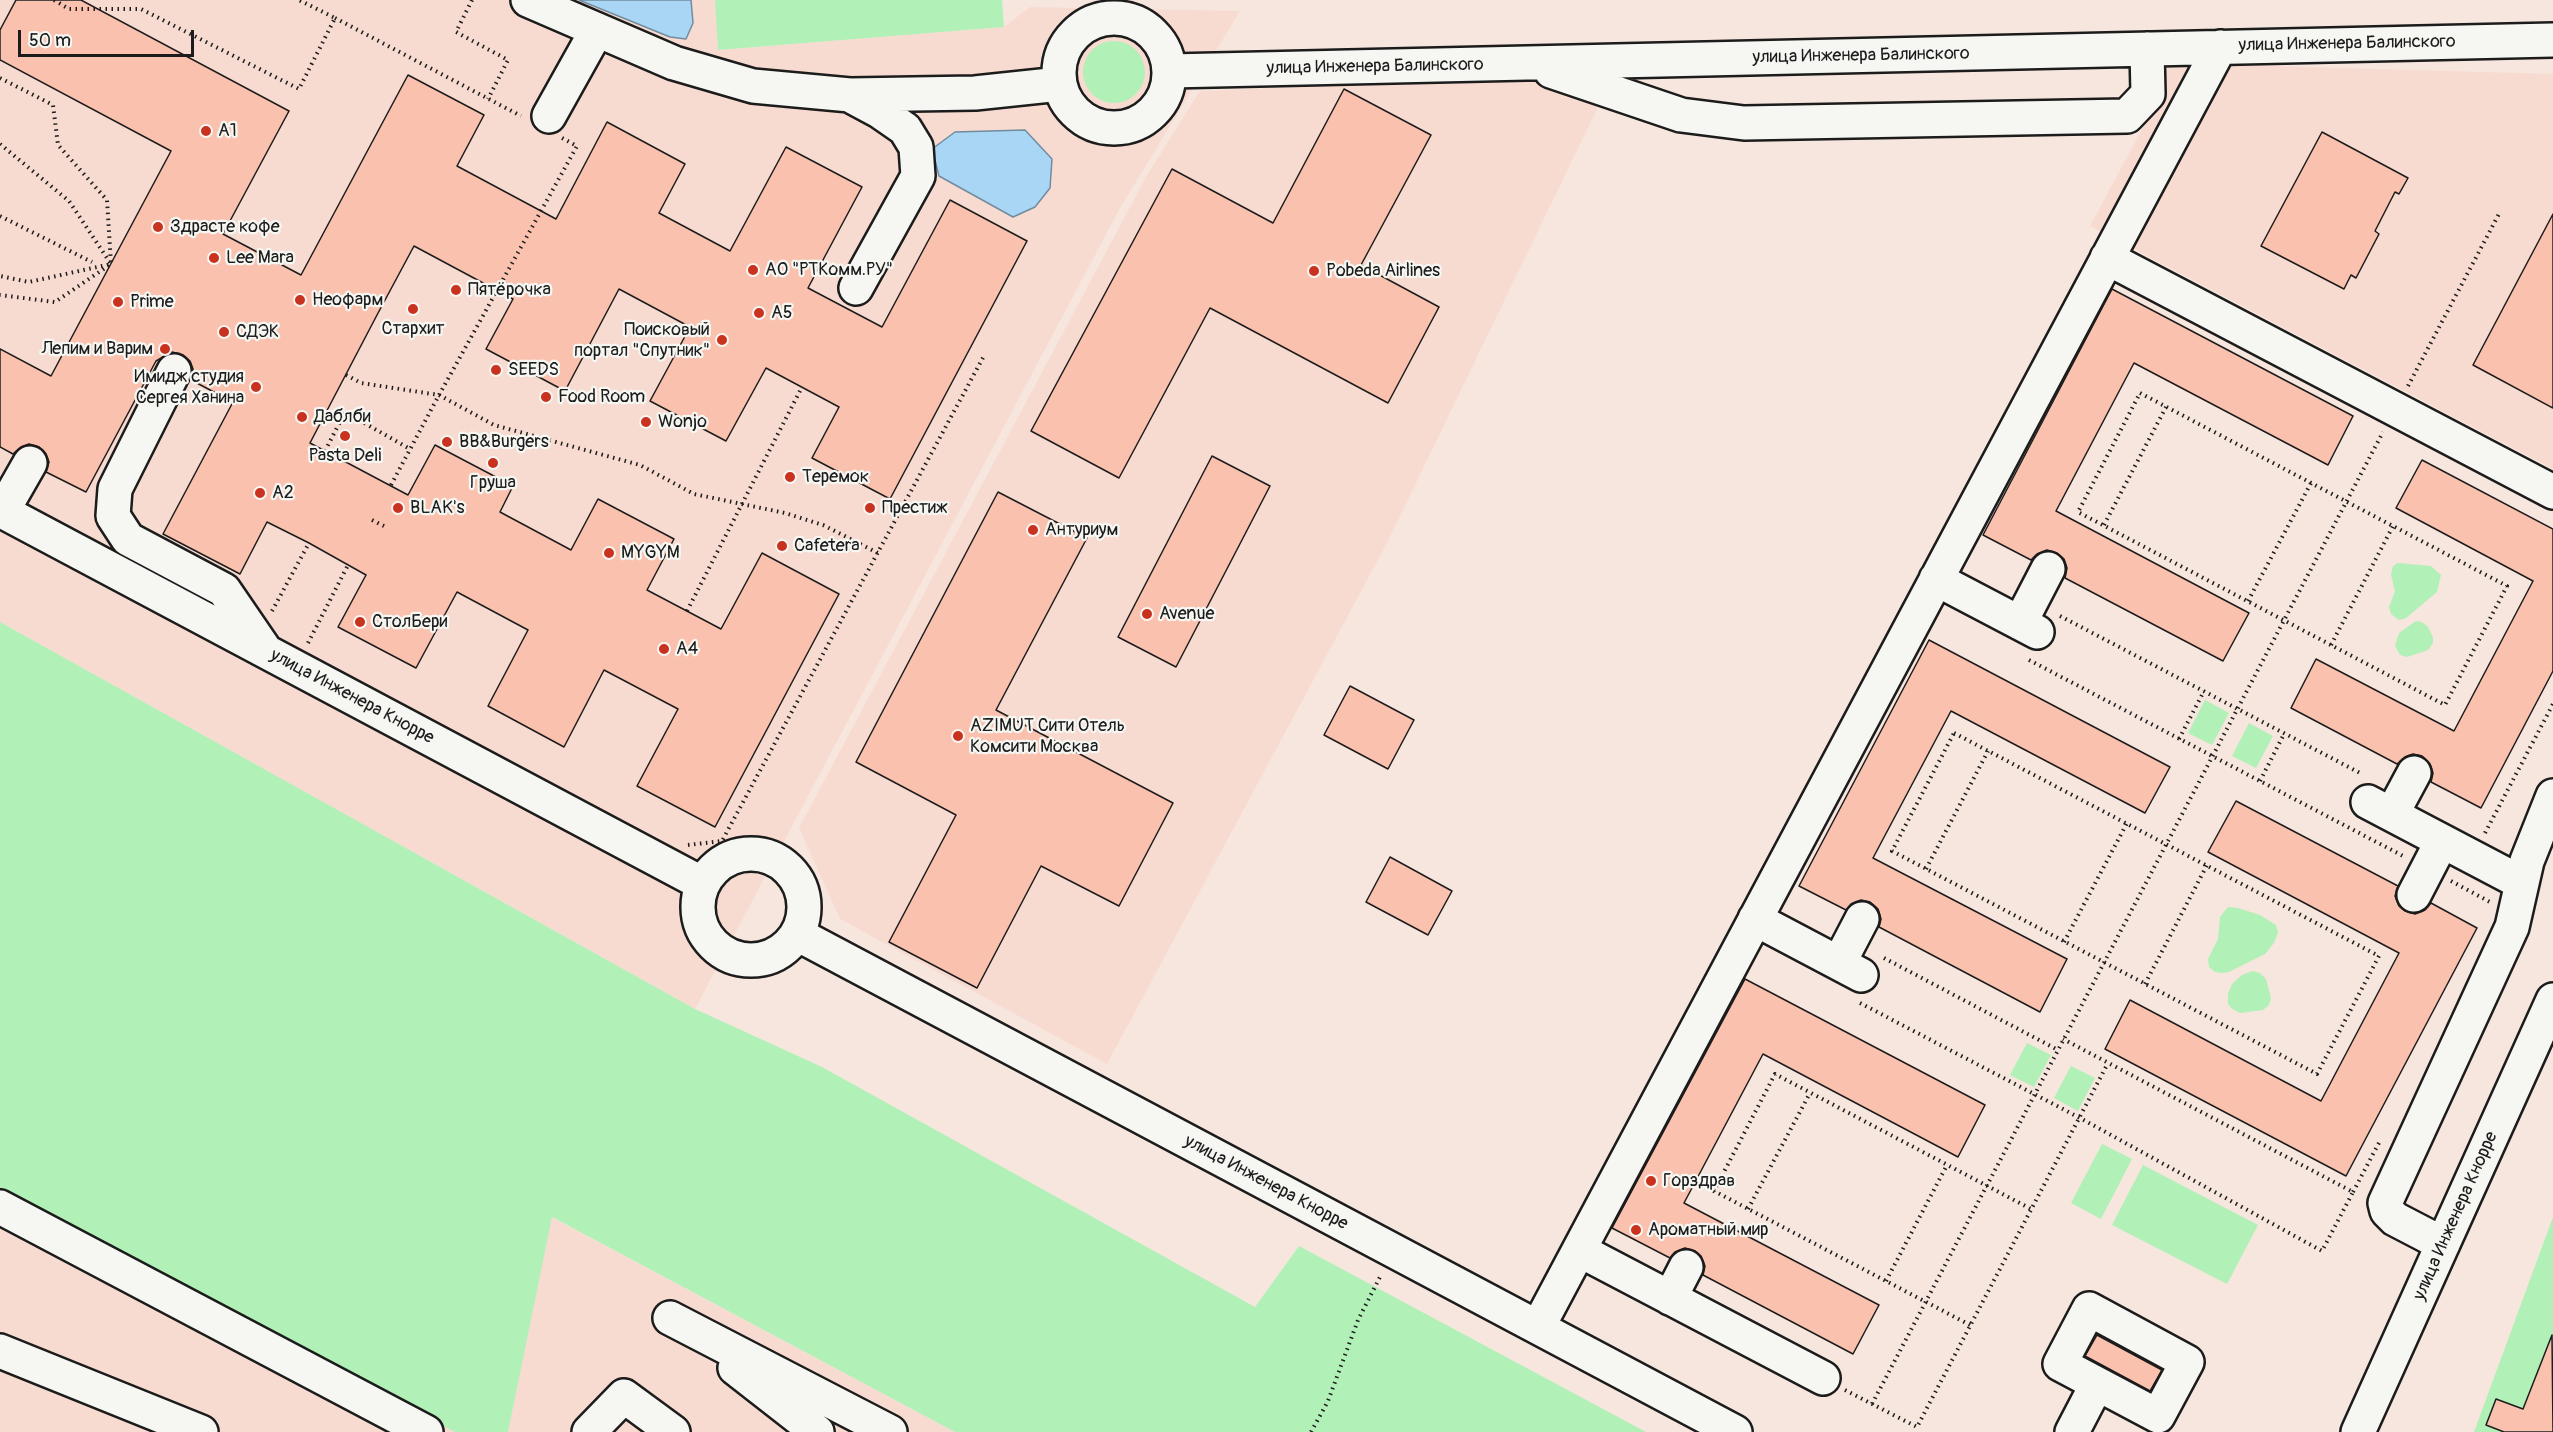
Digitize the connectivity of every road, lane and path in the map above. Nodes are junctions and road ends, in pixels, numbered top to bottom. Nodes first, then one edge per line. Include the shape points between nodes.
1 (54, 0) edge
2 (299, 0) edge
3 (472, 0) edge
4 (528, 0) edge
5 (335, 18) junction
6 (597, 30) junction
7 (2553, 40) edge
8 (2220, 47) junction
9 (2147, 49) junction
10 (1530, 63) junction
11 (1170, 71) junction
12 (0, 78) edge
13 (1060, 84) junction
14 (850, 95) junction
15 (488, 99) junction
16 (544, 124) junction
17 (0, 144) edge
18 (2500, 212) dead end
19 (0, 216) edge
20 (2107, 258) junction
21 (92, 262) dead end
22 (111, 264) junction
23 (0, 276) edge
24 (856, 288) dead end
25 (0, 296) edge
26 (985, 354) dead end
27 (174, 371) dead end
28 (346, 375) dead end
29 (802, 387) dead end
30 (439, 395) junction
31 (2166, 406) junction
32 (2396, 410) junction
33 (410, 449) junction
34 (325, 451) dead end
35 (30, 463) dead end
36 (2311, 483) junction
37 (391, 485) dead end
38 (2553, 492) edge
39 (2347, 501) junction
40 (744, 505) junction
41 (1, 511) edge
42 (372, 520) dead end
43 (384, 526) dead end
44 (2104, 526) junction
45 (2393, 526) junction
46 (309, 543) dead end
47 (878, 553) junction
48 (348, 564) dead end
49 (2048, 569) dead end
50 (1936, 579) junction
51 (2248, 601) junction
52 (687, 611) dead end
53 (271, 614) dead end
54 (2284, 621) junction
55 (2028, 628) junction
56 (2331, 645) junction
57 (306, 646) dead end
58 (265, 650) junction
59 (2204, 691) junction
60 (2553, 704) edge
61 (2237, 709) junction
62 (2284, 734) junction
63 (2179, 739) junction
64 (1988, 751) junction
65 (2213, 756) junction
66 (2260, 781) junction
67 (2394, 796) joint
68 (2553, 796) edge
69 (2127, 823) junction
70 (2482, 838) dead end
71 (678, 844) dead end
72 (2167, 844) junction
73 (2207, 865) junction
74 (2428, 868) junction
75 (1926, 869) junction
76 (2522, 883) junction
77 (703, 884) junction
78 (2514, 915) junction
79 (1755, 919) junction
80 (797, 934) junction
81 (2064, 942) junction
82 (1852, 959) junction
83 (2104, 963) junction
84 (2145, 984) junction
85 (2553, 1000) edge
86 (2063, 1040) junction
87 (2058, 1050) junction
88 (2108, 1063) junction
89 (1810, 1093) junction
90 (2035, 1094) junction
91 (2080, 1118) junction
92 (1947, 1165) junction
93 (1987, 1186) junction
94 (0, 1207) edge
95 (1748, 1209) junction
96 (2031, 1209) junction
97 (2443, 1244) junction
98 (1393, 1250) junction
99 (1579, 1250) junction
100 (1686, 1267) dead end
101 (1886, 1281) junction
102 (1670, 1298) junction
103 (1925, 1302) junction
104 (1970, 1326) junction
105 (1538, 1327) junction
106 (0, 1351) edge
107 (1823, 1378) joint
108 (2097, 1384) dead end
109 (1872, 1404) junction
110 (201, 1432) edge
111 (426, 1432) edge
112 (589, 1432) edge
113 (674, 1432) edge
114 (817, 1432) edge
115 (890, 1432) edge
116 (1311, 1432) edge
117 (1736, 1432) edge
118 (2072, 1432) edge
119 (2358, 1432) edge

1 - 5 path via 69,9 141,9 299,89
2 - 5 path
3 - 15 path via 456,32 508,60
4 - 6 street
5 - 15 path
6 - 14 street via 674,63 753,86
6 - 16 street
7 - 8 street, улица Инженера Балинского
8 - 9 street, улица Инженера Балинского
8 - 20 street
9 - 10 street, улица Инженера Балинского
9 - 10 street via 2148,94 2127,116 2116,117 1743,123 1681,115
10 - 11 street, улица Инженера Балинского
11 - 13 street via 1163,99 1151,114 1135,124 1116,128 1097,125 1080,116 1067,102
11 - 13 street via 1156,36 1141,24 1113,17 1094,21 1071,38 1059,65
12 - 22 path via 53,105 58,145 107,200
13 - 14 street via 975,93
14 - 24 street via 904,129 916,147 918,176
15 - 16 path
16 - 30 path via 577,146
17 - 22 path via 69,201
18 - 32 path
19 - 21 path
20 - 32 street
20 - 50 street
22 - 23 path via 29,282
22 - 25 path via 55,302
26 - 47 path
27 - 58 street via 115,489 113,516 128,539 224,590
28 - 30 path via 361,383
29 - 40 path
30 - 33 path
30 - 40 path via 494,425 630,462 694,494
31 - 36 path
31 - 44 path
31 - 44 path via 2140,393 2078,512
32 - 38 street
32 - 39 path
33 - 34 path via 345,412
33 - 37 path
35 - 41 street
36 - 39 path
36 - 51 path
39 - 45 path
39 - 54 path
40 - 47 path via 822,525
40 - 52 path
41 - 58 street, улица Инженера Кнорре
42 - 43 path
44 - 51 path
45 - 56 path
45 - 56 path via 2507,586 2445,705
46 - 53 path
47 - 71 path via 722,841
48 - 57 path
49 - 55 street
50 - 55 street
50 - 79 street
51 - 54 path
54 - 56 path
54 - 61 path
55 - 59 path
55 - 63 path
58 - 77 street, улица Инженера Кнорре
59 - 61 path
59 - 63 path
60 - 70 path
61 - 62 path
61 - 65 path
62 - 66 path
62 - 67 path
63 - 65 path
64 - 69 path
64 - 75 path
64 - 75 path via 1954,733 1933,772 1892,851
65 - 66 path
65 - 72 path
66 - 74 path
67 - 74 street
68 - 76 street
69 - 72 path
69 - 81 path
72 - 73 path
72 - 83 path
73 - 84 path
73 - 84 path via 2379,956 2317,1074
74 - 76 street
74 - 78 path
75 - 81 path
76 - 78 street
77 - 80 street via 698,900 704,933 728,955 760,960 776,954
77 - 80 street via 714,869 729,859 765,856 782,864 795,877 802,894 804,912
78 - 97 street via 2512,927 2385,1203 2395,1219
79 - 82 street
79 - 99 street
80 - 98 street, улица Инженера Кнорре
81 - 83 path
82 - 87 path
82 - 90 path
83 - 84 path
83 - 86 path
85 - 97 street, улица Инженера Кнорре
86 - 87 path
86 - 88 path
87 - 90 path
88 - 91 path
88 - 91 path via 2353,1192 2322,1251
89 - 92 path
89 - 95 path
89 - 95 path via 1775,1074 1769,1085 1714,1191
90 - 91 path
90 - 93 path
91 - 96 path
92 - 93 path
92 - 101 path
93 - 96 path
93 - 103 path
94 - 111 street
95 - 101 path
96 - 104 path
97 - 119 street, улица Инженера Кнорре
98 - 105 street, улица Инженера Кнорре
98 - 116 path via 1358,1320 1328,1401
99 - 102 street
99 - 105 street
100 - 102 street
101 - 103 path
102 - 107 street
103 - 104 path
103 - 109 path
104 - 109 path via 1917,1427
105 - 117 street, улица Инженера Кнорре
106 - 110 street
107 - 109 path
108 - 118 street
112 - 113 street via 624,1396
114 - 115 street via 670,1318

